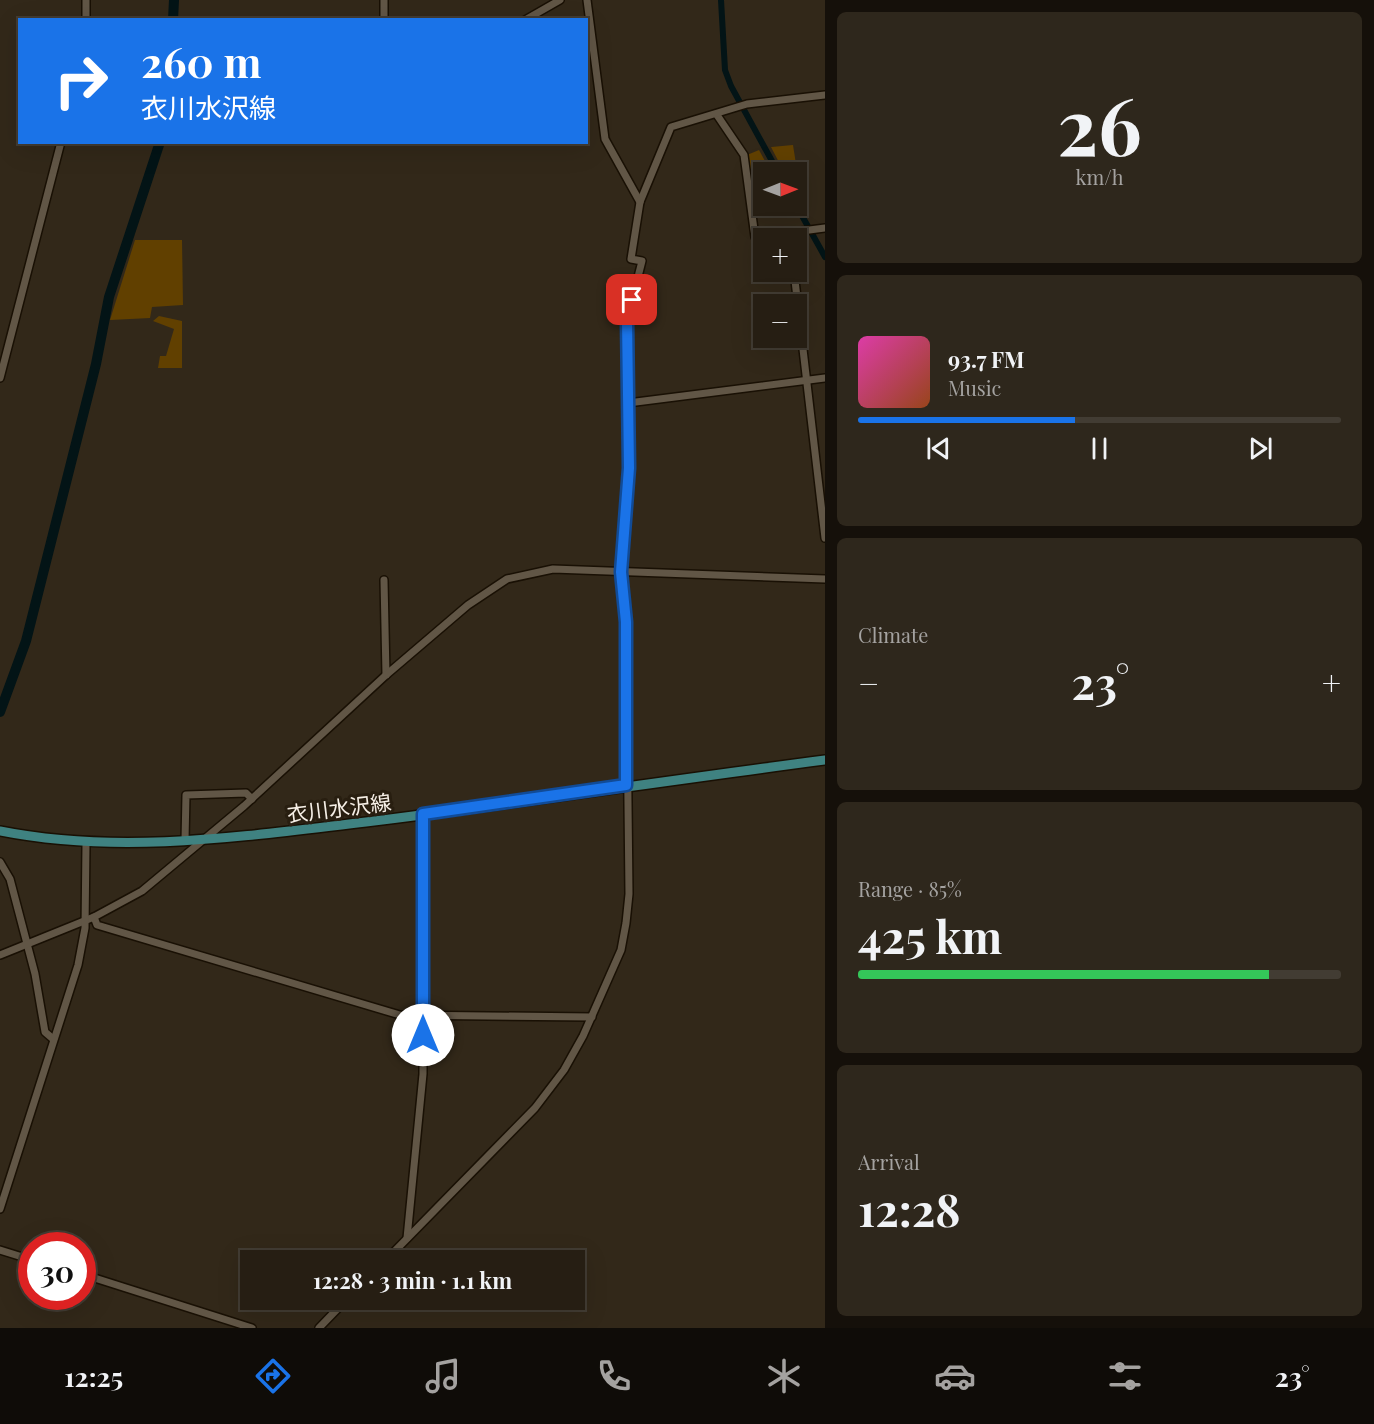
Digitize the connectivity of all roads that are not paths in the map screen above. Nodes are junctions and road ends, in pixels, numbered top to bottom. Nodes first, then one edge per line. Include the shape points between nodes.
1 (86, 0) edge
2 (384, 0) edge
3 (560, 0) edge
4 (587, 0) edge
5 (86, 18) edge
6 (384, 18) edge
7 (528, 18) edge
8 (825, 95) edge
9 (717, 115) junction
10 (60, 144) edge
11 (640, 202) junction
12 (825, 228) edge
13 (753, 229) edge
14 (807, 231) edge
15 (795, 282) edge
16 (0, 378) edge
17 (825, 378) edge
18 (807, 381) junction
19 (628, 403) junction
20 (825, 538) edge
21 (621, 572) junction
22 (825, 579) edge
23 (384, 580) dead end
24 (386, 675) junction
25 (825, 760) edge
26 (626, 785) junction
27 (252, 799) junction
28 (423, 814) junction
29 (0, 831) edge
30 (185, 840) junction
31 (202, 840) junction
32 (86, 844) junction
33 (0, 862) edge
34 (94, 917) junction
35 (85, 919) junction
36 (27, 945) junction
37 (0, 955) edge
38 (423, 1015) junction
39 (592, 1017) junction
40 (52, 1038) junction
41 (0, 1209) edge
42 (407, 1238) junction
43 (0, 1250) edge
44 (396, 1250) edge
45 (18, 1256) edge
46 (96, 1278) edge
47 (336, 1310) edge
48 (330, 1316) junction
49 (252, 1328) edge
50 (319, 1328) edge
51 (332, 1328) edge

1 - 5 street
2 - 6 street
3 - 7 street
4 - 11 street via 605,139
8 - 9 street via 741,106
9 - 11 street via 670,127
9 - 13 street via 744,154
10 - 16 street
11 - 19 street via 631,259 642,261 627,320
12 - 14 street
15 - 18 street
17 - 18 street
18 - 19 street
18 - 20 street
19 - 21 street via 629,468
21 - 22 street
21 - 24 street via 553,569 507,579 468,605
21 - 26 street via 626,622
23 - 24 street
24 - 27 street
25 - 26 main road, 衣川水沢線
26 - 28 main road, 衣川水沢線
26 - 39 street via 626,923 621,950
27 - 30 street via 246,793 186,795
27 - 31 street
28 - 31 main road, 衣川水沢線
28 - 38 street
29 - 32 main road, 衣川水沢線
30 - 31 main road, 衣川水沢線
30 - 32 main road, 衣川水沢線
31 - 34 street via 142,891
32 - 35 street
33 - 36 street via 10,879
34 - 35 street
34 - 38 street via 97,925 382,1010
35 - 36 street
35 - 40 street via 78,965
36 - 37 street
36 - 40 street via 45,1032
38 - 39 street
38 - 42 street via 423,1074
39 - 42 street via 570,1061 535,1108
40 - 41 street
42 - 44 street
43 - 45 street
46 - 49 street
47 - 48 street
48 - 50 street
48 - 51 street

